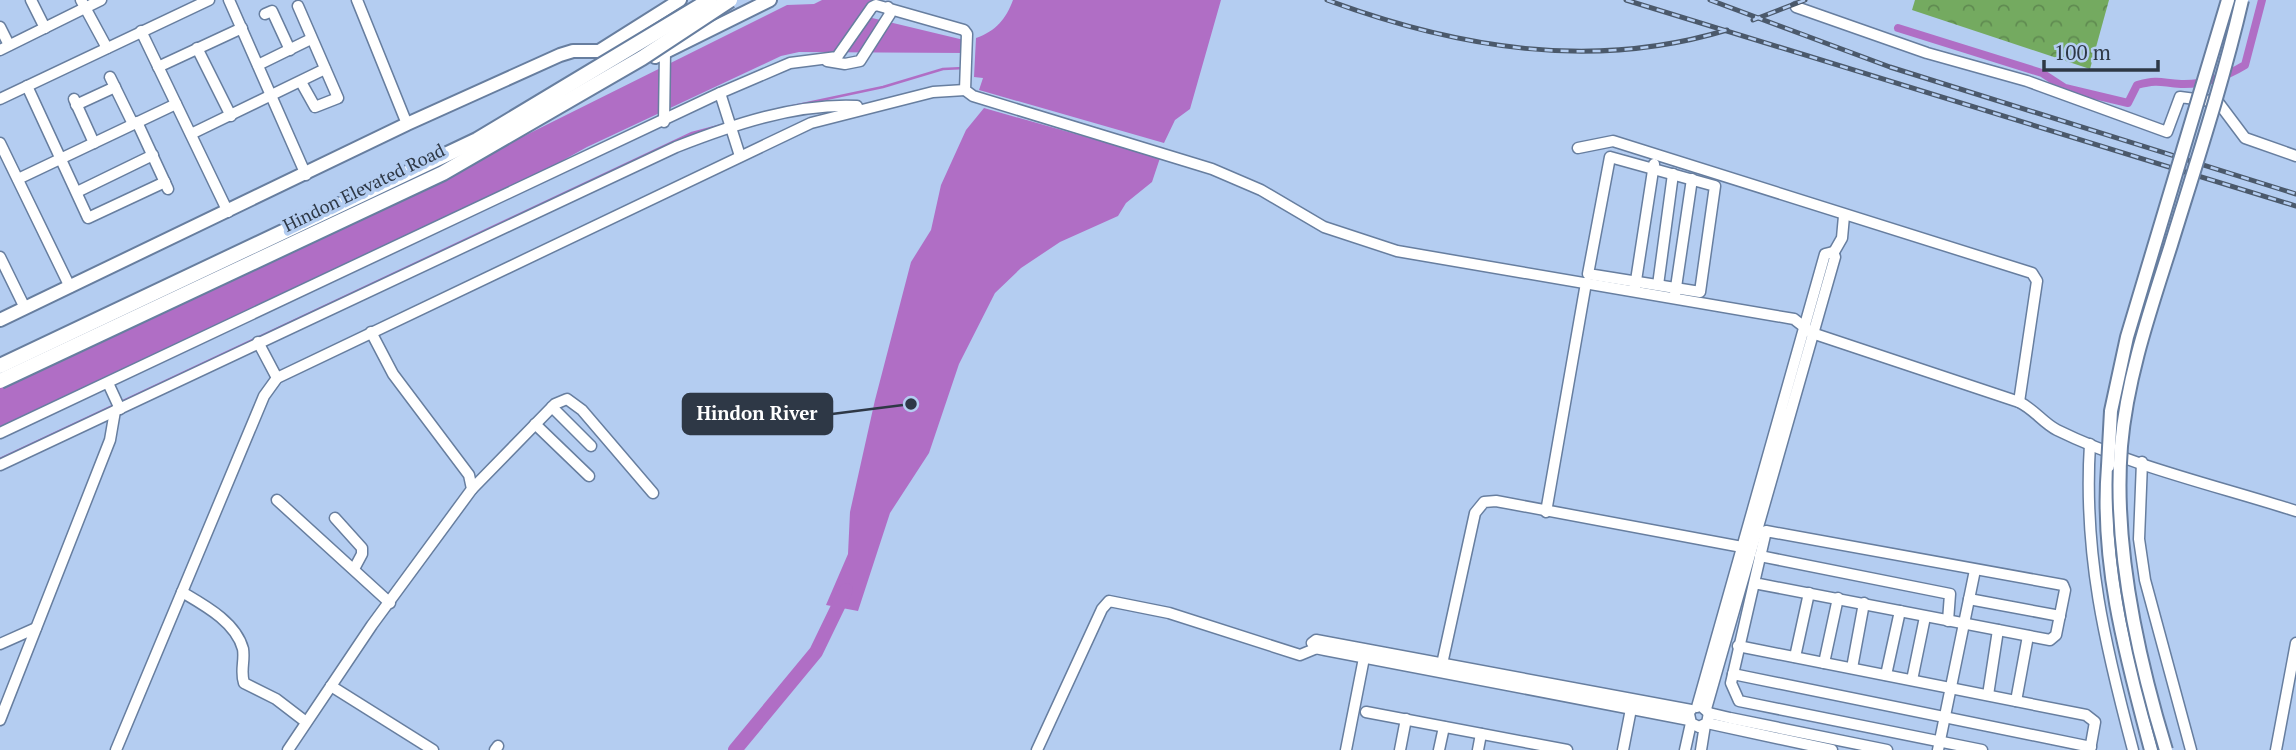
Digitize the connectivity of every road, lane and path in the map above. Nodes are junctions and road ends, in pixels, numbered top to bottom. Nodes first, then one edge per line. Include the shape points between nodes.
1 (31, 0) edge
2 (102, 0) edge
3 (209, 0) edge
4 (229, 0) edge
5 (357, 0) edge
6 (680, 0) edge
7 (710, 0) edge
8 (730, 0) edge
9 (770, 0) edge
10 (2228, 0) edge
11 (2242, 0) edge
12 (83, 4) edge
13 (186, 5) edge
14 (298, 5) dead end
15 (1796, 7) dead end
16 (888, 8) edge
17 (265, 14) dead end
18 (738, 14) junction
19 (0, 27) edge
20 (45, 28) junction
21 (242, 28) junction
22 (141, 32) junction
23 (311, 39) junction
24 (4, 48) edge
25 (107, 48) junction
26 (197, 48) junction
27 (290, 50) junction
28 (599, 51) junction
29 (665, 55) junction
30 (822, 60) junction
31 (258, 65) junction
32 (158, 67) junction
33 (325, 69) junction
34 (301, 82) junction
35 (965, 85) junction
36 (27, 86) junction
37 (720, 93) junction
38 (272, 97) junction
39 (0, 99) edge
40 (176, 104) junction
41 (867, 107) junction
42 (231, 116) junction
43 (664, 118) junction
44 (135, 123) junction
45 (407, 124) junction
46 (732, 127) junction
47 (191, 134) junction
48 (94, 142) junction
49 (0, 143) edge
50 (1578, 148) dead end
51 (153, 155) junction
52 (1656, 155) junction
53 (740, 156) junction
54 (2296, 156) edge
55 (61, 159) junction
56 (1695, 167) junction
57 (1653, 168) junction
58 (1673, 174) junction
59 (306, 175) junction
60 (18, 179) junction
61 (1690, 179) junction
62 (77, 192) junction
63 (228, 212) junction
64 (1844, 216) junction
65 (1, 260) edge
66 (1586, 283) junction
67 (1658, 285) junction
68 (70, 287) junction
69 (1635, 287) junction
70 (1675, 293) junction
71 (25, 308) junction
72 (0, 320) edge
73 (1809, 331) junction
74 (371, 332) junction
75 (258, 342) junction
76 (0, 366) edge
77 (277, 378) junction
78 (0, 381) edge
79 (111, 388) junction
80 (2019, 402) junction
81 (552, 407) junction
82 (118, 408) junction
83 (535, 425) junction
84 (0, 433) edge
85 (2090, 444) junction
86 (591, 446) dead end
87 (2142, 462) junction
88 (0, 465) edge
89 (589, 475) dead end
90 (472, 489) junction
91 (653, 493) dead end
92 (277, 500) dead end
93 (2296, 511) edge
94 (1546, 512) junction
95 (334, 518) dead end
96 (1742, 547) junction
97 (1760, 556) junction
98 (354, 569) junction
99 (1975, 570) junction
100 (1754, 583) junction
101 (182, 592) junction
102 (1809, 593) junction
103 (1838, 598) junction
104 (1969, 599) junction
105 (390, 603) junction
106 (1864, 603) junction
107 (1900, 611) junction
108 (2060, 616) junction
109 (1925, 617) junction
110 (1948, 621) junction
111 (1964, 624) junction
112 (36, 628) junction
113 (1998, 630) junction
114 (2028, 636) junction
115 (2296, 643) edge
116 (0, 644) edge
117 (1738, 646) junction
118 (1317, 648) junction
119 (1795, 657) junction
120 (1364, 658) junction
121 (1824, 663) junction
122 (1441, 664) junction
123 (1852, 668) junction
124 (1733, 674) junction
125 (1886, 675) junction
126 (1912, 680) junction
127 (2296, 685) edge
128 (331, 686) junction
129 (1951, 687) junction
130 (1987, 695) junction
131 (2286, 698) junction
132 (2016, 701) junction
133 (1631, 709) junction
134 (1366, 712) dead end
135 (1699, 716) junction
136 (1945, 717) junction
137 (1405, 719) junction
138 (0, 720) edge
139 (306, 722) junction
140 (1444, 727) junction
141 (1481, 734) junction
142 (1526, 746) edge
143 (1939, 746) edge
144 (2091, 748) edge
145 (116, 750) edge
146 (288, 750) edge
147 (433, 750) edge
148 (1037, 750) edge
149 (1346, 750) edge
150 (1400, 750) edge
151 (1439, 750) edge
152 (1478, 750) edge
153 (1567, 750) edge
154 (1623, 750) edge
155 (1685, 750) edge
156 (1701, 750) edge
157 (1832, 750) edge
158 (1886, 750) edge
159 (1982, 750) edge
160 (2133, 750) edge
161 (2151, 750) edge
162 (2166, 750) edge
163 (2191, 750) edge
164 (2276, 750) edge

1 - 20 street
2 - 12 street
3 - 13 street
4 - 21 street
5 - 45 street
6 - 28 main road
7 - 76 highway, Hindon Elevated Road, bridge via 477,140
8 - 18 main road
8 - 78 highway, Hindon Elevated Road, bridge via 642,58 443,173
9 - 18 main road
10 - 161 main road, bridge via 2127,337 2111,411 2106,488 2109,564
11 - 162 main road, bridge via 2141,341 2121,444 2120,492 2128,573 2140,651
12 - 20 street
12 - 25 street
13 - 22 street
14 - 23 street
15 - 54 street via 2166,132 2180,97 2218,102 2245,138
16 - 30 street via 872,7 842,54
16 - 30 street via 862,59 845,64
16 - 35 street via 957,25 967,34
17 - 27 street via 272,11
18 - 29 main road
19 - 24 street
20 - 24 street
21 - 26 street
21 - 31 street
22 - 25 street
22 - 32 street
23 - 27 street
23 - 33 street
25 - 36 street
26 - 32 street
26 - 42 street
27 - 31 street
28 - 29 main road via 629,72
28 - 45 main road via 560,55
29 - 43 street
30 - 37 street via 790,63
31 - 38 street
32 - 40 street
33 - 34 street
33 - 34 street via 338,95 336,100 315,107
34 - 38 street
35 - 41 street
35 - 66 street via 985,99 1166,153 1261,190 1324,227 1368,243
36 - 39 street
36 - 55 street
37 - 43 street
37 - 46 street
38 - 42 street
38 - 59 street
40 - 44 street
40 - 47 street
41 - 46 street via 813,108
41 - 53 street via 819,121
42 - 47 street
43 - 79 street
44 - 48 street
44 - 48 street via 112,82 75,102
44 - 51 street
45 - 59 main road
46 - 53 street
46 - 75 street via 676,146
47 - 63 street
48 - 55 street
49 - 60 street
50 - 52 street via 1609,141
51 - 62 street
51 - 62 street via 166,185 88,218
52 - 56 street
52 - 57 street
53 - 74 street
55 - 60 street
55 - 62 street
56 - 61 street
56 - 64 street
57 - 58 street
57 - 69 street
57 - 69 street via 1609,157 1588,274
58 - 61 street
58 - 67 street
59 - 63 main road
60 - 68 street
61 - 70 street
61 - 70 street via 1715,186 1700,292
63 - 68 main road
64 - 73 street via 1842,239 1834,252 1825,254
64 - 80 street via 2034,274 2037,281
65 - 71 street
66 - 69 street
66 - 94 street
67 - 69 street
67 - 70 street
68 - 71 main road
69 - 70 street
70 - 73 street via 1787,317
71 - 72 main road
73 - 80 street
73 - 96 street
73 - 135 street
74 - 77 street
74 - 90 street via 393,374 470,475
75 - 77 street
75 - 82 street
77 - 101 street via 264,396
79 - 82 street
79 - 84 street
80 - 85 street via 2055,429
81 - 83 street
81 - 86 street
81 - 91 street via 561,400 575,402
82 - 88 street
82 - 112 street via 110,440
83 - 89 street
83 - 90 street
85 - 87 street
85 - 160 street via 2090,558
87 - 93 street
87 - 163 street via 2139,539
90 - 105 street
92 - 98 street
94 - 96 street
94 - 122 street via 1496,501 1477,507
95 - 98 street via 362,548
96 - 135 street
97 - 99 street via 1766,531
97 - 100 street
97 - 110 street via 1950,594
98 - 105 street
99 - 104 street
99 - 108 street via 2060,583 2065,590
100 - 102 street
100 - 117 street
101 - 139 street via 211,609 237,639 243,650 244,683
101 - 145 street
102 - 103 street
102 - 119 street
103 - 106 street
103 - 121 street
104 - 108 street
104 - 111 street
105 - 128 street
106 - 107 street
106 - 123 street
107 - 109 street
107 - 125 street
108 - 114 street via 2054,639
109 - 110 street
109 - 126 street
110 - 111 street
111 - 113 street
111 - 129 street
112 - 116 street
112 - 138 street
113 - 114 street
113 - 130 street
114 - 132 street
115 - 131 street
117 - 119 street
117 - 124 street
118 - 120 street
118 - 122 street via 1312,644 1315,640
118 - 148 street via 1300,654 1169,612 1109,601
119 - 121 street
120 - 133 street
120 - 149 street
121 - 123 street
122 - 135 street
123 - 125 street
124 - 136 street
124 - 143 street via 1731,683 1739,701
125 - 126 street
126 - 129 street
127 - 131 street
128 - 139 street
128 - 147 street
129 - 130 street
129 - 136 street
130 - 132 street
131 - 164 street
132 - 144 street via 2090,716 2095,722
133 - 135 street
133 - 154 street
134 - 137 street
135 - 155 street
135 - 156 street
135 - 157 street
135 - 158 street
136 - 143 street
136 - 144 street
137 - 140 street
137 - 150 street
139 - 146 street
140 - 141 street
140 - 151 street
141 - 142 street
141 - 152 street
142 - 153 street
143 - 159 street

